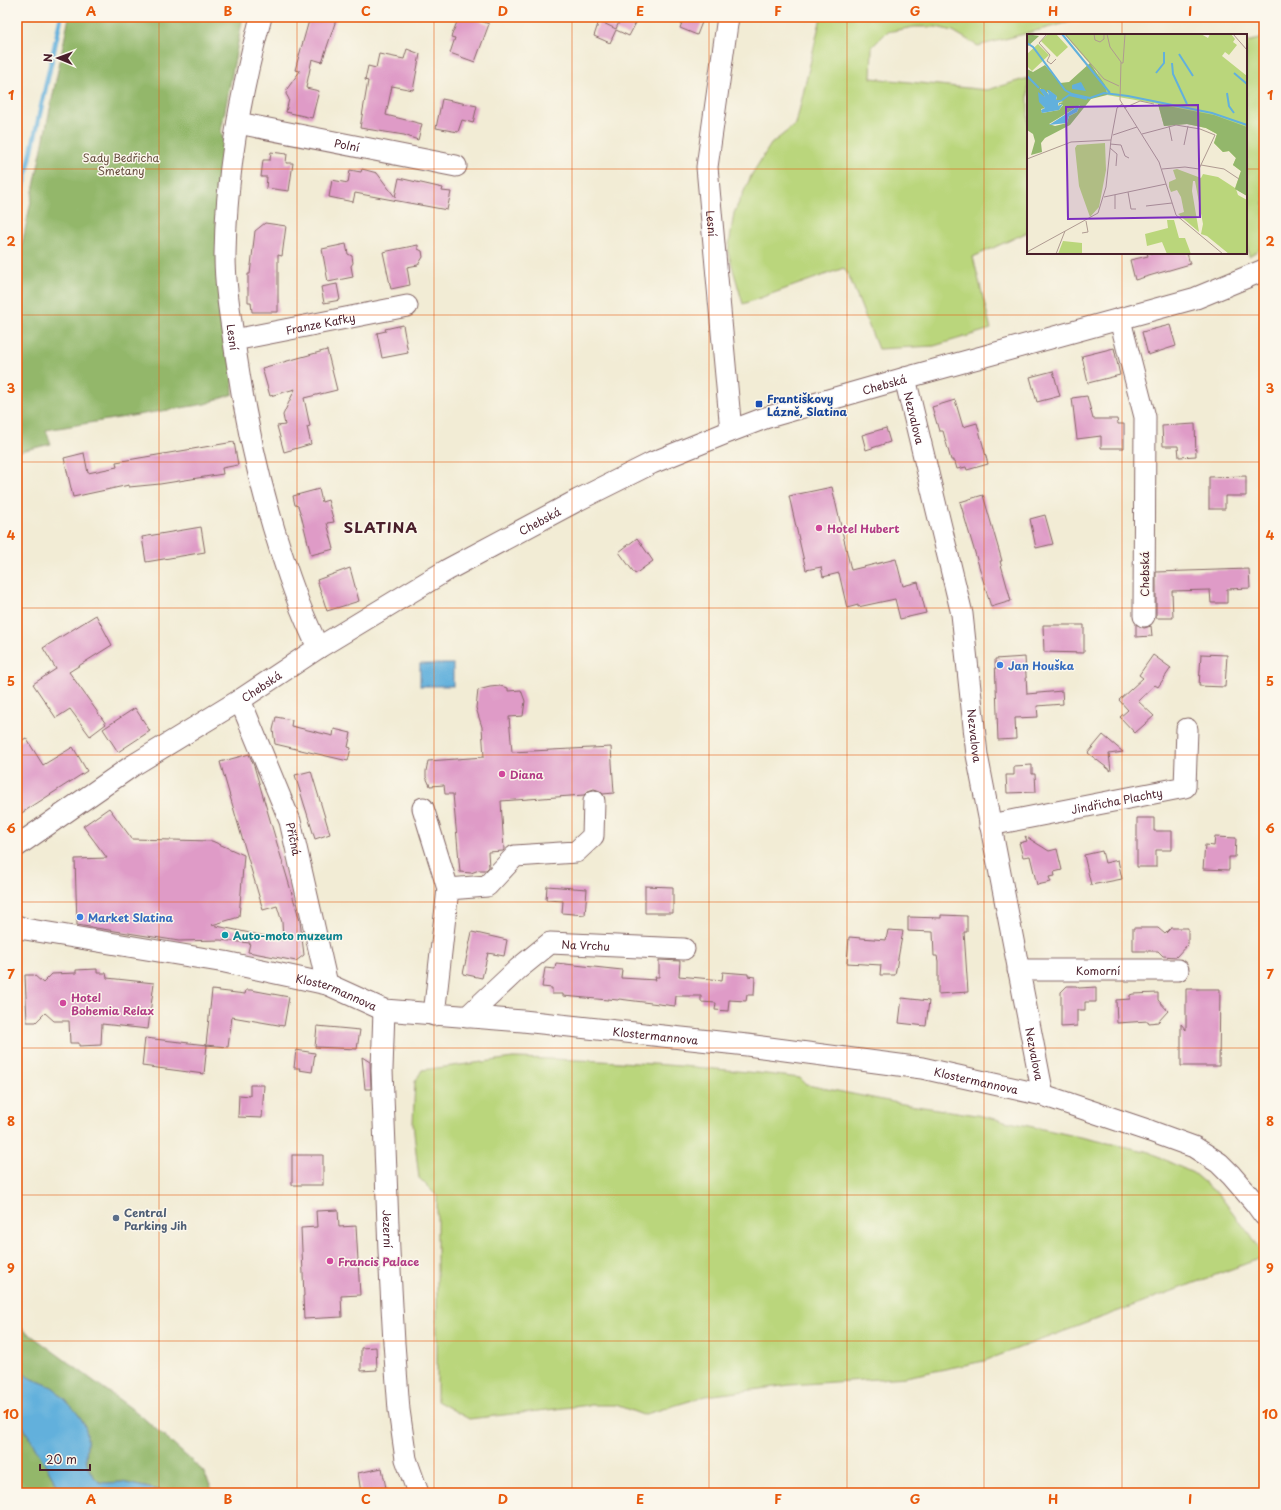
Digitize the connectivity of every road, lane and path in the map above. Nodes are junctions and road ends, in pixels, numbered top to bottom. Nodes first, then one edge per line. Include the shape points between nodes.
1 (262, 17) edge
2 (728, 17) edge
3 (238, 123) junction
4 (456, 166) dead end
5 (1264, 270) edge
6 (407, 306) dead end
7 (1120, 320) junction
8 (234, 340) junction
9 (905, 378) junction
10 (731, 431) junction
11 (1144, 616) dead end
12 (318, 648) junction
13 (240, 700) junction
14 (1187, 730) dead end
15 (594, 801) dead end
16 (423, 808) dead end
17 (990, 826) junction
18 (17, 846) edge
19 (448, 889) junction
20 (17, 926) edge
21 (684, 949) dead end
22 (1018, 970) junction
23 (1178, 970) dead end
24 (327, 984) junction
25 (384, 1010) junction
26 (434, 1015) junction
27 (467, 1017) junction
28 (1043, 1095) junction
29 (1264, 1215) edge
30 (418, 1493) edge

1 - 3 street, Lesní
2 - 10 street, Lesní via 707,167
3 - 4 street, Polní
3 - 8 street, Lesní via 227,204 225,255 227,293
5 - 7 street, Chebská via 1196,298
6 - 8 street, Franze Kafky
7 - 9 street, Chebská
7 - 11 street, Chebská via 1145,417
8 - 12 street, Lesní via 242,398 256,465 298,602
9 - 10 street, Chebská via 765,418
9 - 17 street, Nezvalova via 962,614 977,755
10 - 12 street, Chebská via 652,463 571,504 447,570
12 - 13 street, Chebská
13 - 18 street, Chebská via 132,766
13 - 24 street, Příčná via 290,821
14 - 17 street, Jindřicha Plachty via 1186,787
15 - 19 street via 593,836 576,852 515,856 487,886
16 - 19 street
17 - 22 street, Nezvalova
19 - 26 street
20 - 24 street, Klostermannova via 225,962
21 - 27 street, Na Vrchu via 550,943
22 - 23 street, Komorní
22 - 28 street, Nezvalova
24 - 25 street, Klostermannova
25 - 26 street, Klostermannova
25 - 30 street, Jezerní via 382,1070 395,1358 406,1459
26 - 27 street, Klostermannova
27 - 28 street, Klostermannova via 746,1045 922,1068
28 - 29 street, Klostermannova via 1194,1147 1219,1163

